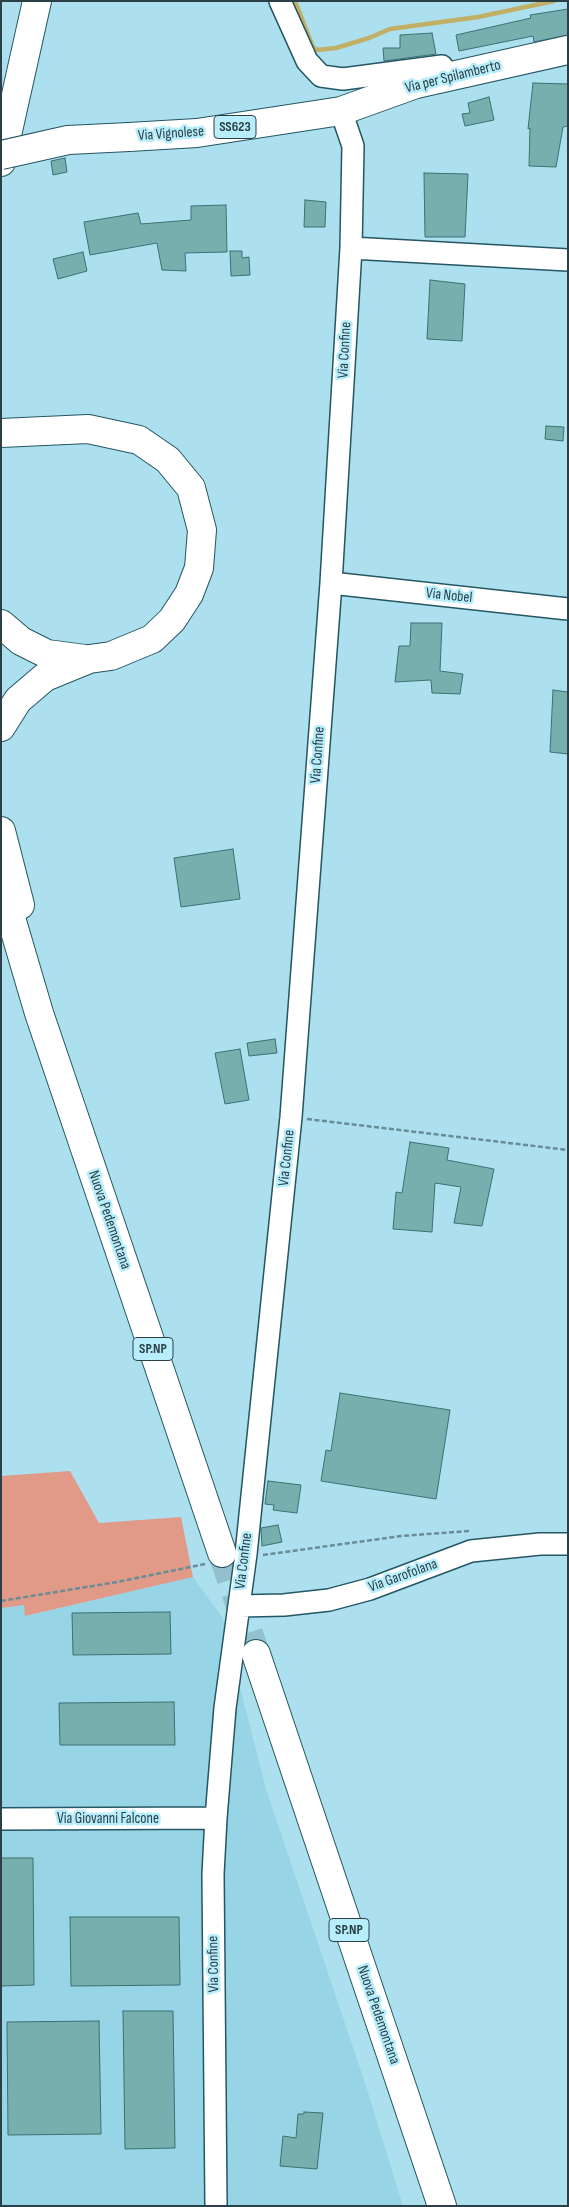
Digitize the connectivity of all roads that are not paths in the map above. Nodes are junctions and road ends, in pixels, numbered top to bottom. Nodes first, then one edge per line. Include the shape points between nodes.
1 (37, 1) edge
2 (280, 1) edge
3 (556, 53) edge
4 (341, 111) junction
5 (1, 155) edge
6 (1, 162) edge
7 (351, 248) junction
8 (568, 260) edge
9 (1, 433) edge
10 (331, 583) junction
11 (568, 609) edge
12 (1, 624) edge
13 (89, 660) junction
14 (1, 727) edge
15 (1, 831) edge
16 (3, 896) edge
17 (84, 1145) junction
18 (568, 1544) edge
19 (216, 1558) tunnel mouth
20 (238, 1606) junction
21 (256, 1654) tunnel mouth
22 (216, 1818) junction
23 (1, 1819) edge
24 (216, 2206) edge
25 (442, 2206) edge

1 - 6 main road
2 - 3 street via 307,62 321,76 343,79
3 - 4 main road, Via per Spilamberto via 416,84
4 - 5 main road, Via Vignolese / SS623, bridge via 197,133 68,140
4 - 7 street, Via Confine via 353,146
7 - 8 street
7 - 10 street, Via Confine
9 - 13 main road via 88,429 139,440 168,460 191,488 202,530 198,568 189,594 172,620 152,639 112,656
10 - 11 street, Via Nobel
10 - 20 street, Via Confine via 291,1117
12 - 13 main road via 21,641 47,654
13 - 14 main road via 45,676 18,700
15 - 17 main road via 26,926 69,1065
16 - 17 main road, Nuova Pedemontana / SP.NP
17 - 19 main road, Nuova Pedemontana / SP.NP
18 - 20 street, Via Garofolana via 471,1552 370,1589 329,1600
20 - 22 street, Via Confine
21 - 25 main road, Nuova Pedemontana / SP.NP
22 - 23 street, Via Giovanni Falcone
22 - 24 street, Via Confine via 213,1884

